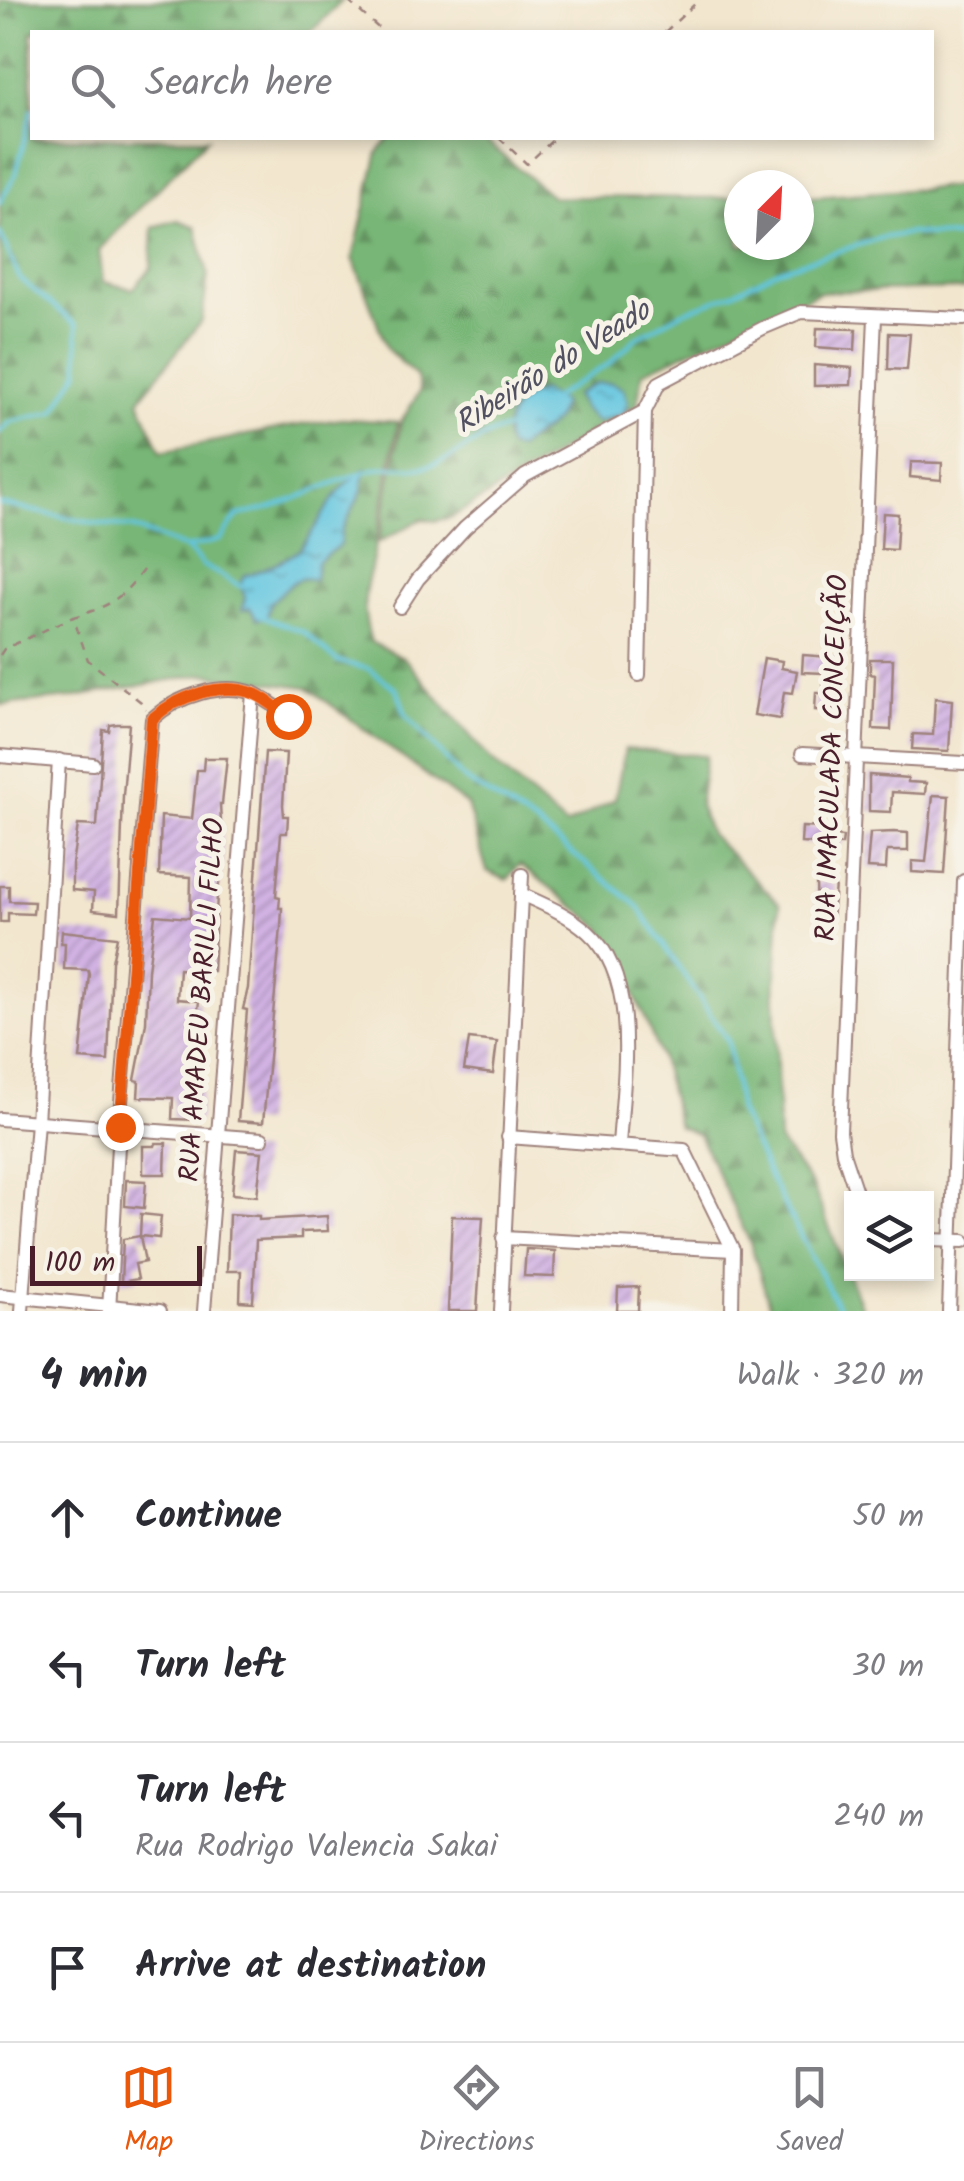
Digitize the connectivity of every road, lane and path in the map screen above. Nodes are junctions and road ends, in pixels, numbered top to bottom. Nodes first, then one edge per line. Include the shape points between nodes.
1 (700, 0) edge
2 (348, 1) edge
3 (381, 30) edge
4 (667, 30) edge
5 (501, 140) edge
6 (553, 140) edge
7 (875, 316) junction
8 (964, 319) edge
9 (646, 411) junction
10 (144, 570) dead end
11 (400, 607) dead end
12 (73, 617) junction
13 (0, 655) edge
14 (639, 675) dead end
15 (253, 693) junction
16 (288, 716) dead end
17 (152, 719) junction
18 (802, 754) dead end
19 (0, 756) edge
20 (858, 758) junction
21 (59, 760) junction
22 (964, 763) edge
23 (92, 764) dead end
24 (522, 876) dead end
25 (964, 881) edge
26 (522, 894) junction
27 (0, 1119) edge
28 (37, 1122) junction
29 (120, 1127) junction
30 (218, 1135) junction
31 (262, 1138) dead end
32 (508, 1138) junction
33 (619, 1146) junction
34 (855, 1191) edge
35 (503, 1238) junction
36 (958, 1241) edge
37 (733, 1250) junction
38 (0, 1295) edge
39 (22, 1304) edge
40 (109, 1309) edge
41 (160, 1311) edge
42 (204, 1311) edge
43 (501, 1311) edge
44 (732, 1311) edge
45 (948, 1311) edge

1 - 4 path
2 - 3 path
5 - 6 path via 528,164
7 - 8 street
7 - 9 street via 801,312 762,328 660,383
7 - 20 street, RUA IMACULADA CONCEIÇÃO
9 - 11 street via 524,476 465,528
9 - 14 street
10 - 12 path via 106,608
12 - 13 path
12 - 17 path via 88,660 141,702
15 - 16 street
15 - 17 street via 202,690
15 - 30 street, RUA AMADEU BARILLI FILHO
17 - 29 street
18 - 20 street
19 - 21 street
20 - 22 street
20 - 34 street, RUA IMACULADA CONCEIÇÃO via 840,1132
21 - 23 street
21 - 28 street
24 - 26 street
25 - 36 street
26 - 32 street
26 - 33 street via 592,934 614,976 626,1024
27 - 28 street
28 - 29 street
28 - 39 street
29 - 30 street
29 - 40 street
30 - 31 street
30 - 42 street, RUA AMADEU BARILLI FILHO
32 - 33 street
32 - 35 street
33 - 37 street via 684,1150
35 - 37 street
35 - 43 street
36 - 45 street
37 - 44 street
38 - 39 street
39 - 40 street
40 - 41 street

